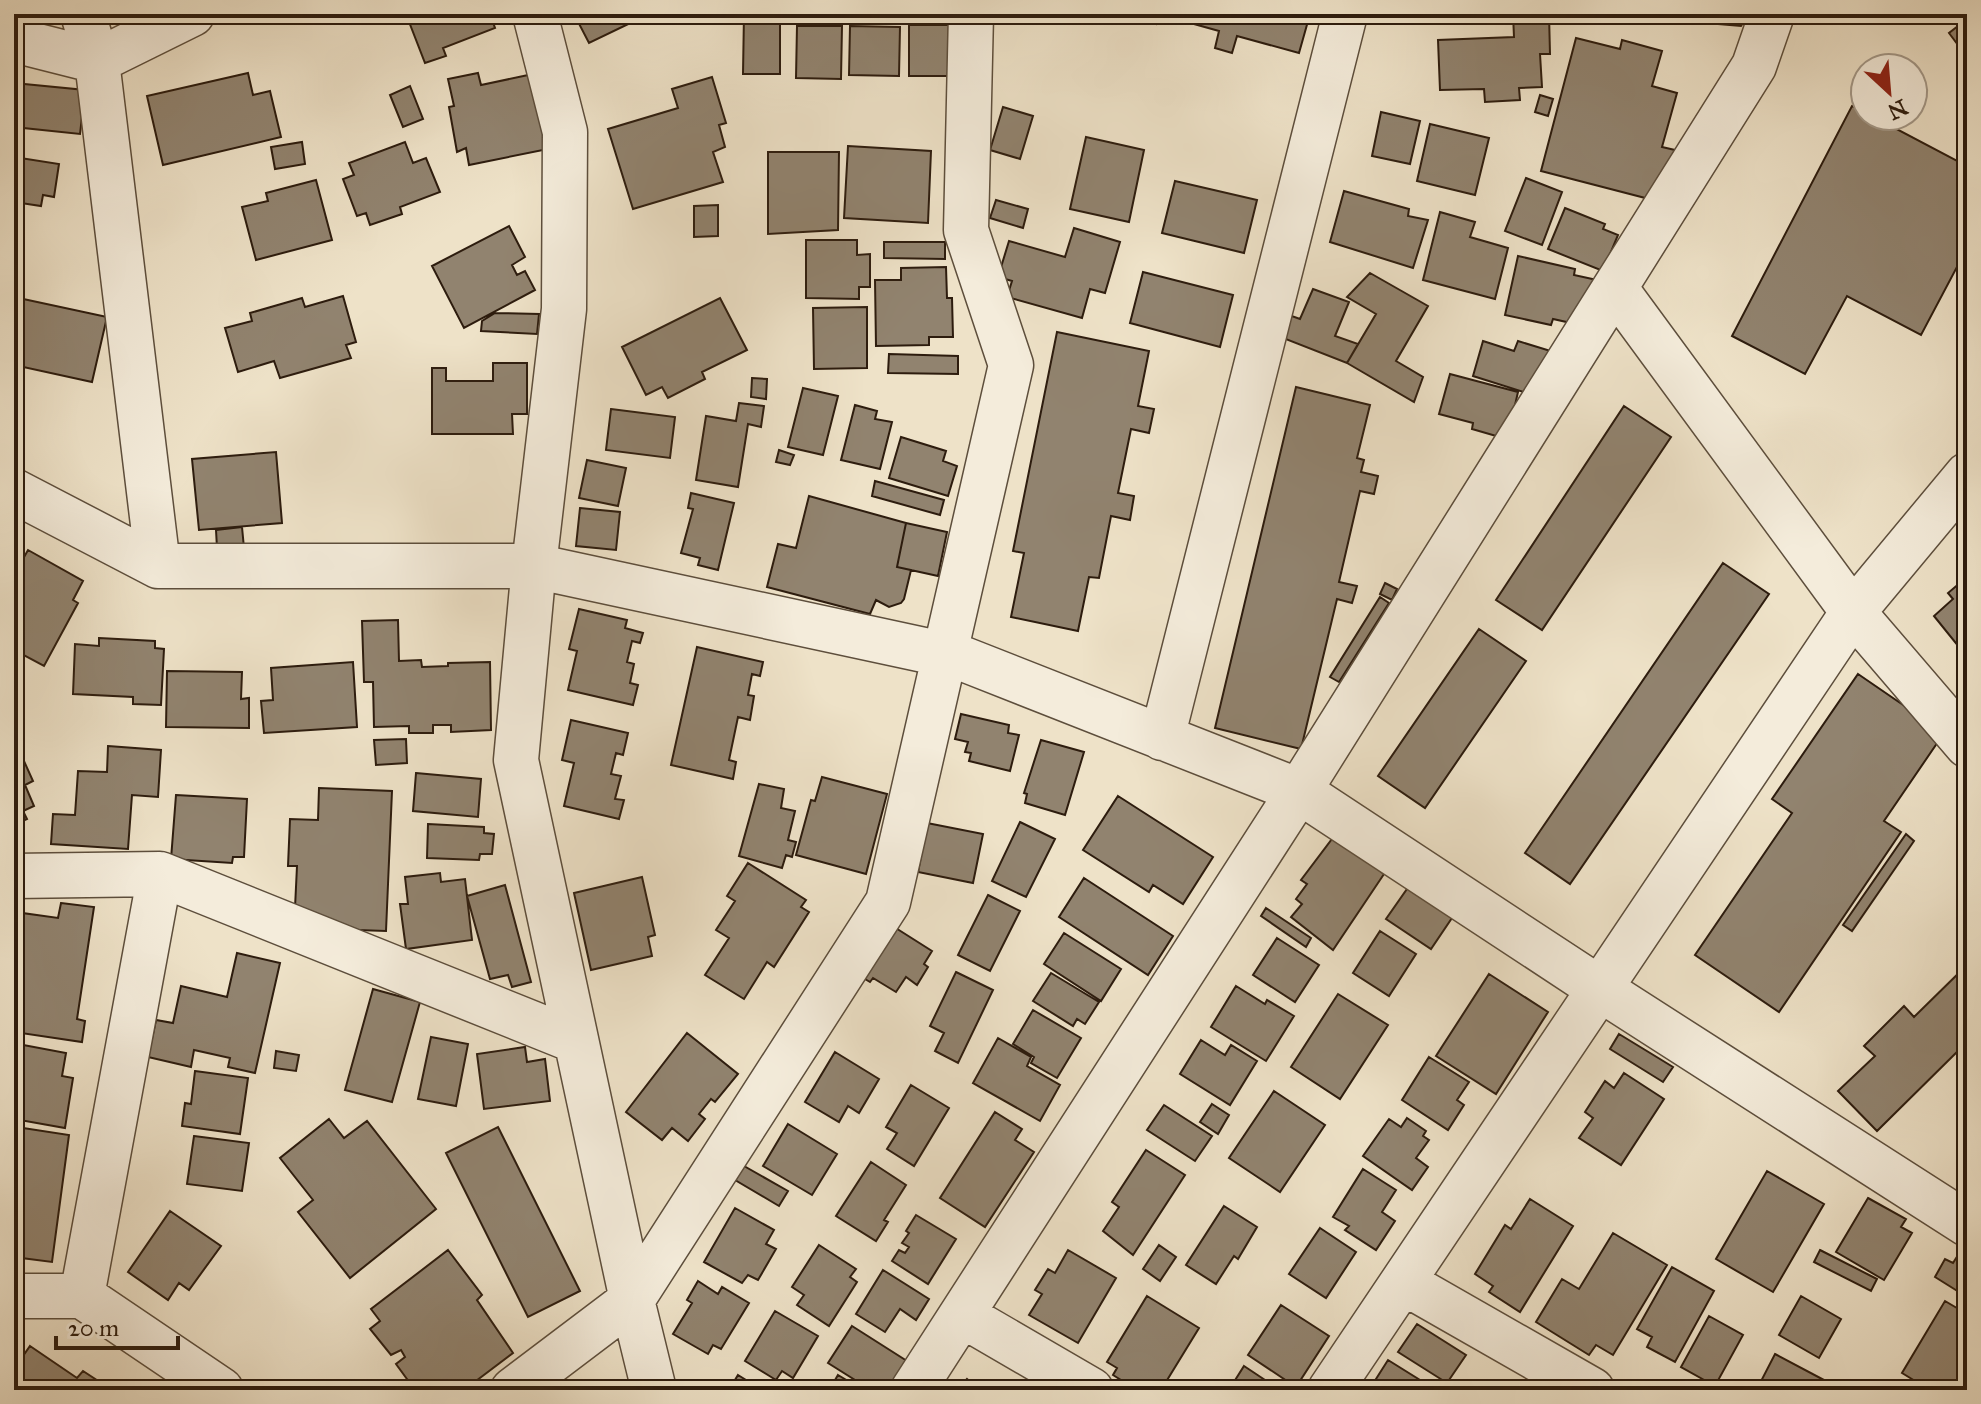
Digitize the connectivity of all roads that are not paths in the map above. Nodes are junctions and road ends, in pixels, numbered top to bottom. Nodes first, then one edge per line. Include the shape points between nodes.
1 (83, 14) edge
2 (192, 14) edge
3 (535, 14) edge
4 (971, 14) edge
5 (1345, 14) edge
6 (1772, 14) edge
7 (14, 40) edge
8 (97, 61) junction
9 (1615, 288) junction
10 (1967, 475) edge
11 (14, 491) edge
12 (158, 566) junction
13 (534, 566) junction
14 (1853, 612) junction
15 (946, 655) junction
16 (1162, 738) junction
17 (1967, 745) edge
18 (1299, 791) junction
19 (160, 874) junction
20 (14, 876) edge
21 (1600, 989) junction
22 (576, 1041) junction
23 (1967, 1224) edge
24 (1403, 1282) junction
25 (14, 1296) edge
26 (82, 1296) junction
27 (632, 1300) junction
28 (962, 1315) junction
29 (221, 1390) edge
30 (513, 1390) edge
31 (654, 1390) edge
32 (913, 1390) edge
33 (1091, 1390) edge
34 (1330, 1390) edge
35 (1592, 1390) edge

1 - 8 street
2 - 8 street
3 - 13 street via 565,132 564,309
4 - 15 street via 966,230 1011,365
5 - 16 street
6 - 9 street via 1754,66
7 - 8 street
8 - 12 street
9 - 14 street
9 - 18 street
10 - 14 street
11 - 12 street
12 - 13 street
13 - 15 street
13 - 22 street via 516,760
14 - 17 street
14 - 21 street
15 - 16 street
15 - 27 street via 888,902
16 - 18 street
18 - 21 street
18 - 28 street
19 - 20 street
19 - 22 street
19 - 26 street
21 - 23 street
21 - 24 street
22 - 27 street
24 - 34 street
24 - 35 street
25 - 26 street
26 - 29 street
27 - 30 street
27 - 31 street
28 - 32 street
28 - 33 street

